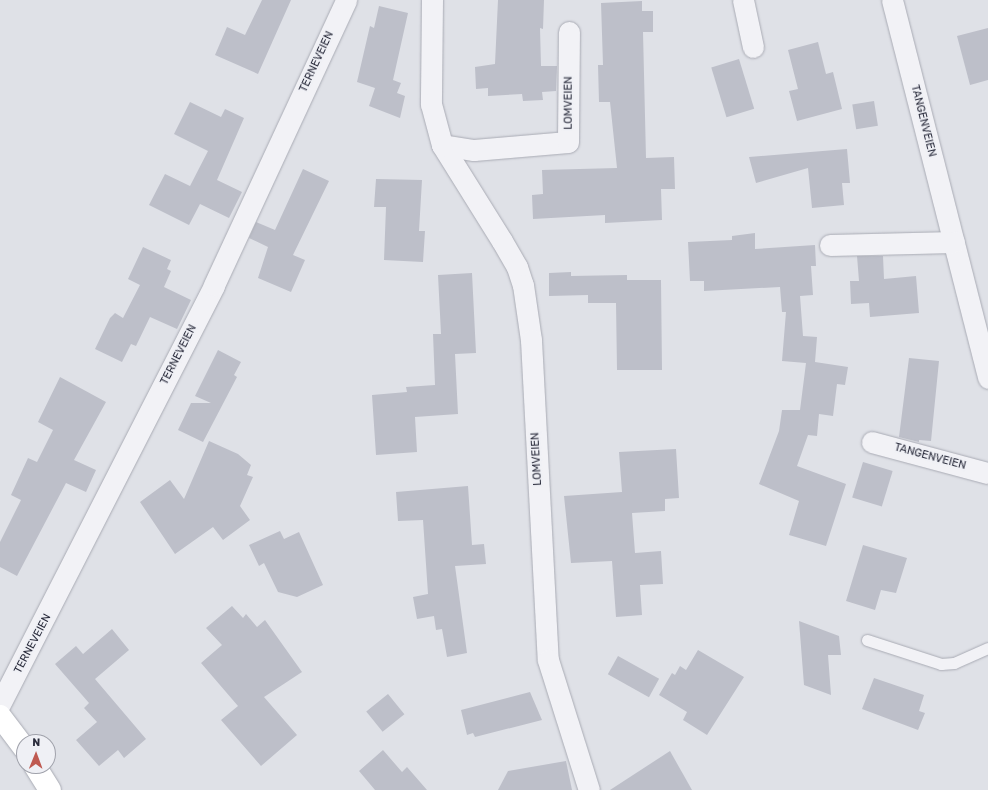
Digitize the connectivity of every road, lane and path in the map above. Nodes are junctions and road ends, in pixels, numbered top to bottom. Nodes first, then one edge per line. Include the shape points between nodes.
1 (346, 0) edge
2 (432, 0) edge
3 (743, 0) edge
4 (892, 0) edge
5 (569, 32) dead end
6 (753, 47) dead end
7 (442, 145) junction
8 (954, 242) junction
9 (830, 245) dead end
10 (988, 378) edge
11 (872, 442) dead end
12 (988, 473) edge
13 (867, 640) dead end
14 (988, 648) edge
15 (0, 704) edge
16 (0, 716) edge
17 (16, 737) edge
18 (40, 774) edge
19 (50, 790) edge
20 (589, 790) edge

1 - 15 street, TERNEVEIEN via 214,285
2 - 7 street, LOMVEIEN via 431,104
3 - 6 street
4 - 8 street, TANGENVEIEN
5 - 7 street, LOMVEIEN via 568,142 474,150
7 - 20 street, LOMVEIEN via 513,260 523,285 531,340 548,660
8 - 9 street
8 - 10 street, TANGENVEIEN
11 - 12 street, TANGENVEIEN
13 - 14 lane via 941,664 954,663
16 - 17 main road
18 - 19 main road

